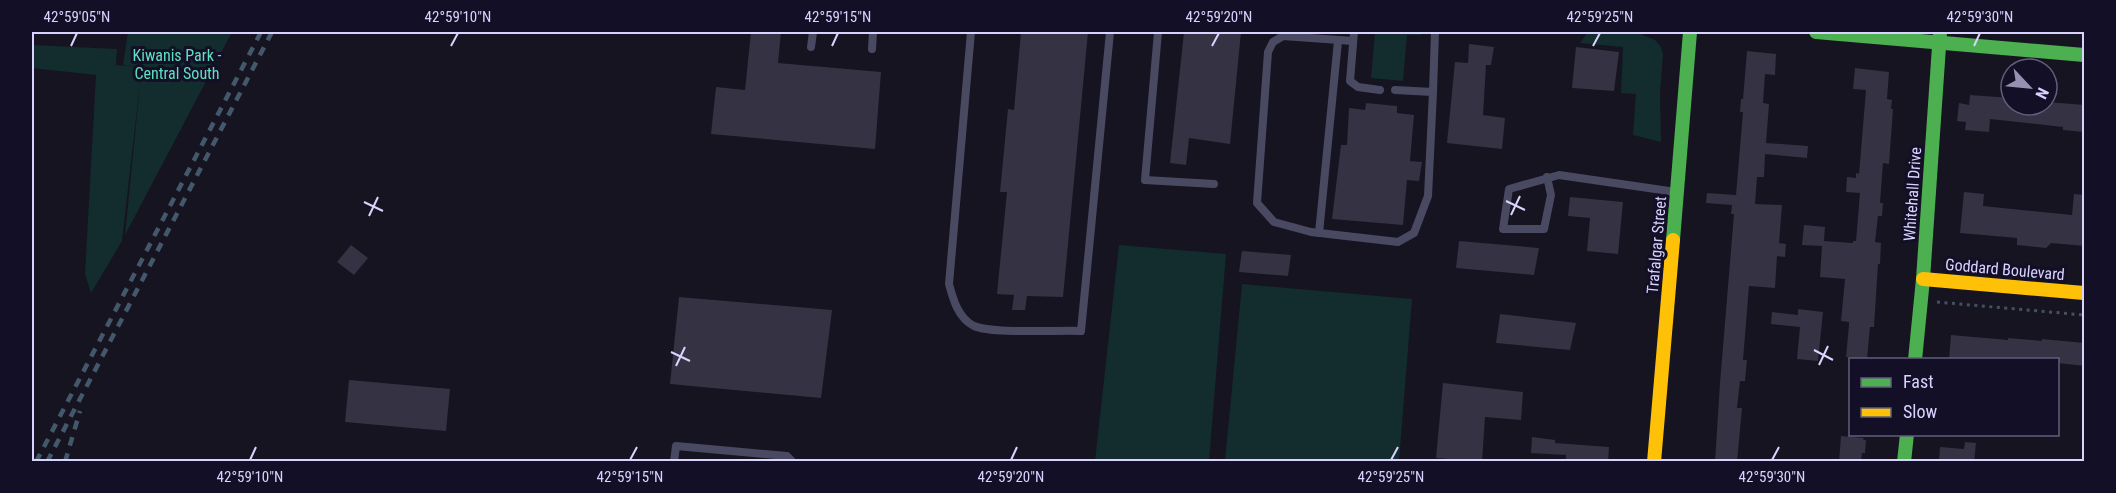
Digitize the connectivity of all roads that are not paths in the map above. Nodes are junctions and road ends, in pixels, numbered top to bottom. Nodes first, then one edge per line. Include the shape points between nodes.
1 (813, 32) edge
2 (873, 32) edge
3 (971, 32) edge
4 (1110, 32) edge
5 (1158, 32) edge
6 (1354, 32) edge
7 (1435, 32) edge
8 (1690, 32) edge
9 (1816, 32) edge
10 (1940, 37) edge
11 (1338, 40) junction
12 (1353, 41) junction
13 (811, 46) dead end
14 (872, 50) dead end
15 (2085, 55) edge
16 (1380, 90) dead end
17 (1395, 90) dead end
18 (1433, 92) junction
19 (1547, 177) junction
20 (1214, 184) dead end
21 (1677, 192) junction
22 (1319, 233) junction
23 (1923, 279) junction
24 (2085, 293) edge
25 (1915, 358) edge
26 (1907, 436) edge
27 (674, 462) edge
28 (792, 462) edge
29 (1654, 462) edge
30 (1904, 462) edge

1 - 13 lane
2 - 14 lane
3 - 4 lane via 949,284 956,309 974,326 995,330 1081,331
5 - 20 lane via 1145,180
6 - 12 lane
7 - 18 lane
8 - 21 street, Trafalgar Street
9 - 10 street
10 - 15 street
10 - 23 street, Whitehall Drive
11 - 12 lane
11 - 22 lane
11 - 22 lane via 1283,36 1273,42 1268,52 1257,204 1274,222
12 - 16 lane via 1350,81 1358,87
17 - 18 lane
18 - 22 lane via 1428,196 1414,233 1398,242
19 - 19 lane via 1509,189 1503,229 1544,229 1551,195
19 - 21 lane via 1558,175
21 - 29 street, Trafalgar Street
23 - 24 street, Goddard Boulevard
23 - 25 street, Whitehall Drive
26 - 30 street
27 - 28 lane via 676,446 787,456

